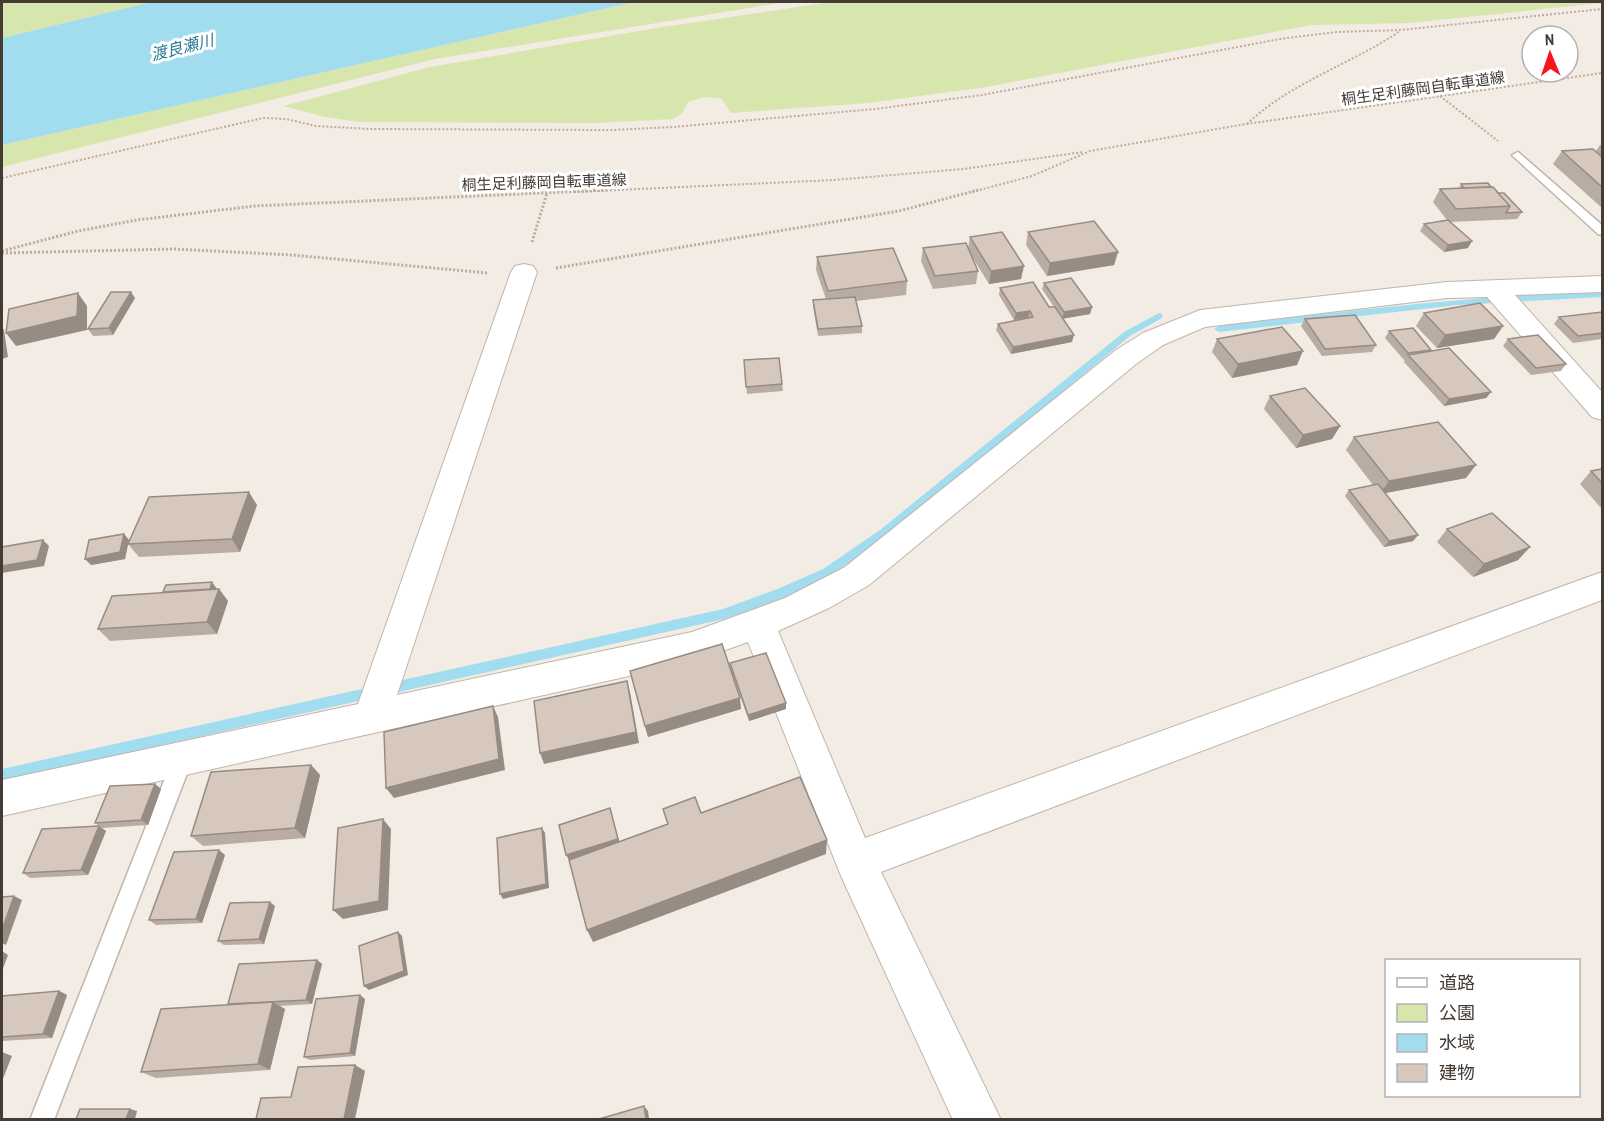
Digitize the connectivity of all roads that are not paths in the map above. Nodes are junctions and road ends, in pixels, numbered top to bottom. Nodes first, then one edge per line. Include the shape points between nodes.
1 (1518, 156) road end
2 (1602, 231) edge
3 (524, 272) road end
4 (1602, 284) edge
5 (1494, 288) junction
6 (1602, 410) edge
7 (1602, 586) edge
8 (758, 624) junction
9 (371, 718) junction
10 (183, 758) junction
11 (2, 798) edge
12 (855, 862) junction
13 (42, 1119) edge
14 (978, 1119) edge

1 - 2 lane
3 - 9 street
4 - 5 street
5 - 6 street
5 - 8 street via 1200,319 1153,339 857,576 825,597
7 - 12 street
8 - 9 street via 692,647
8 - 12 street
9 - 10 street
10 - 11 street
10 - 13 lane
12 - 14 street

